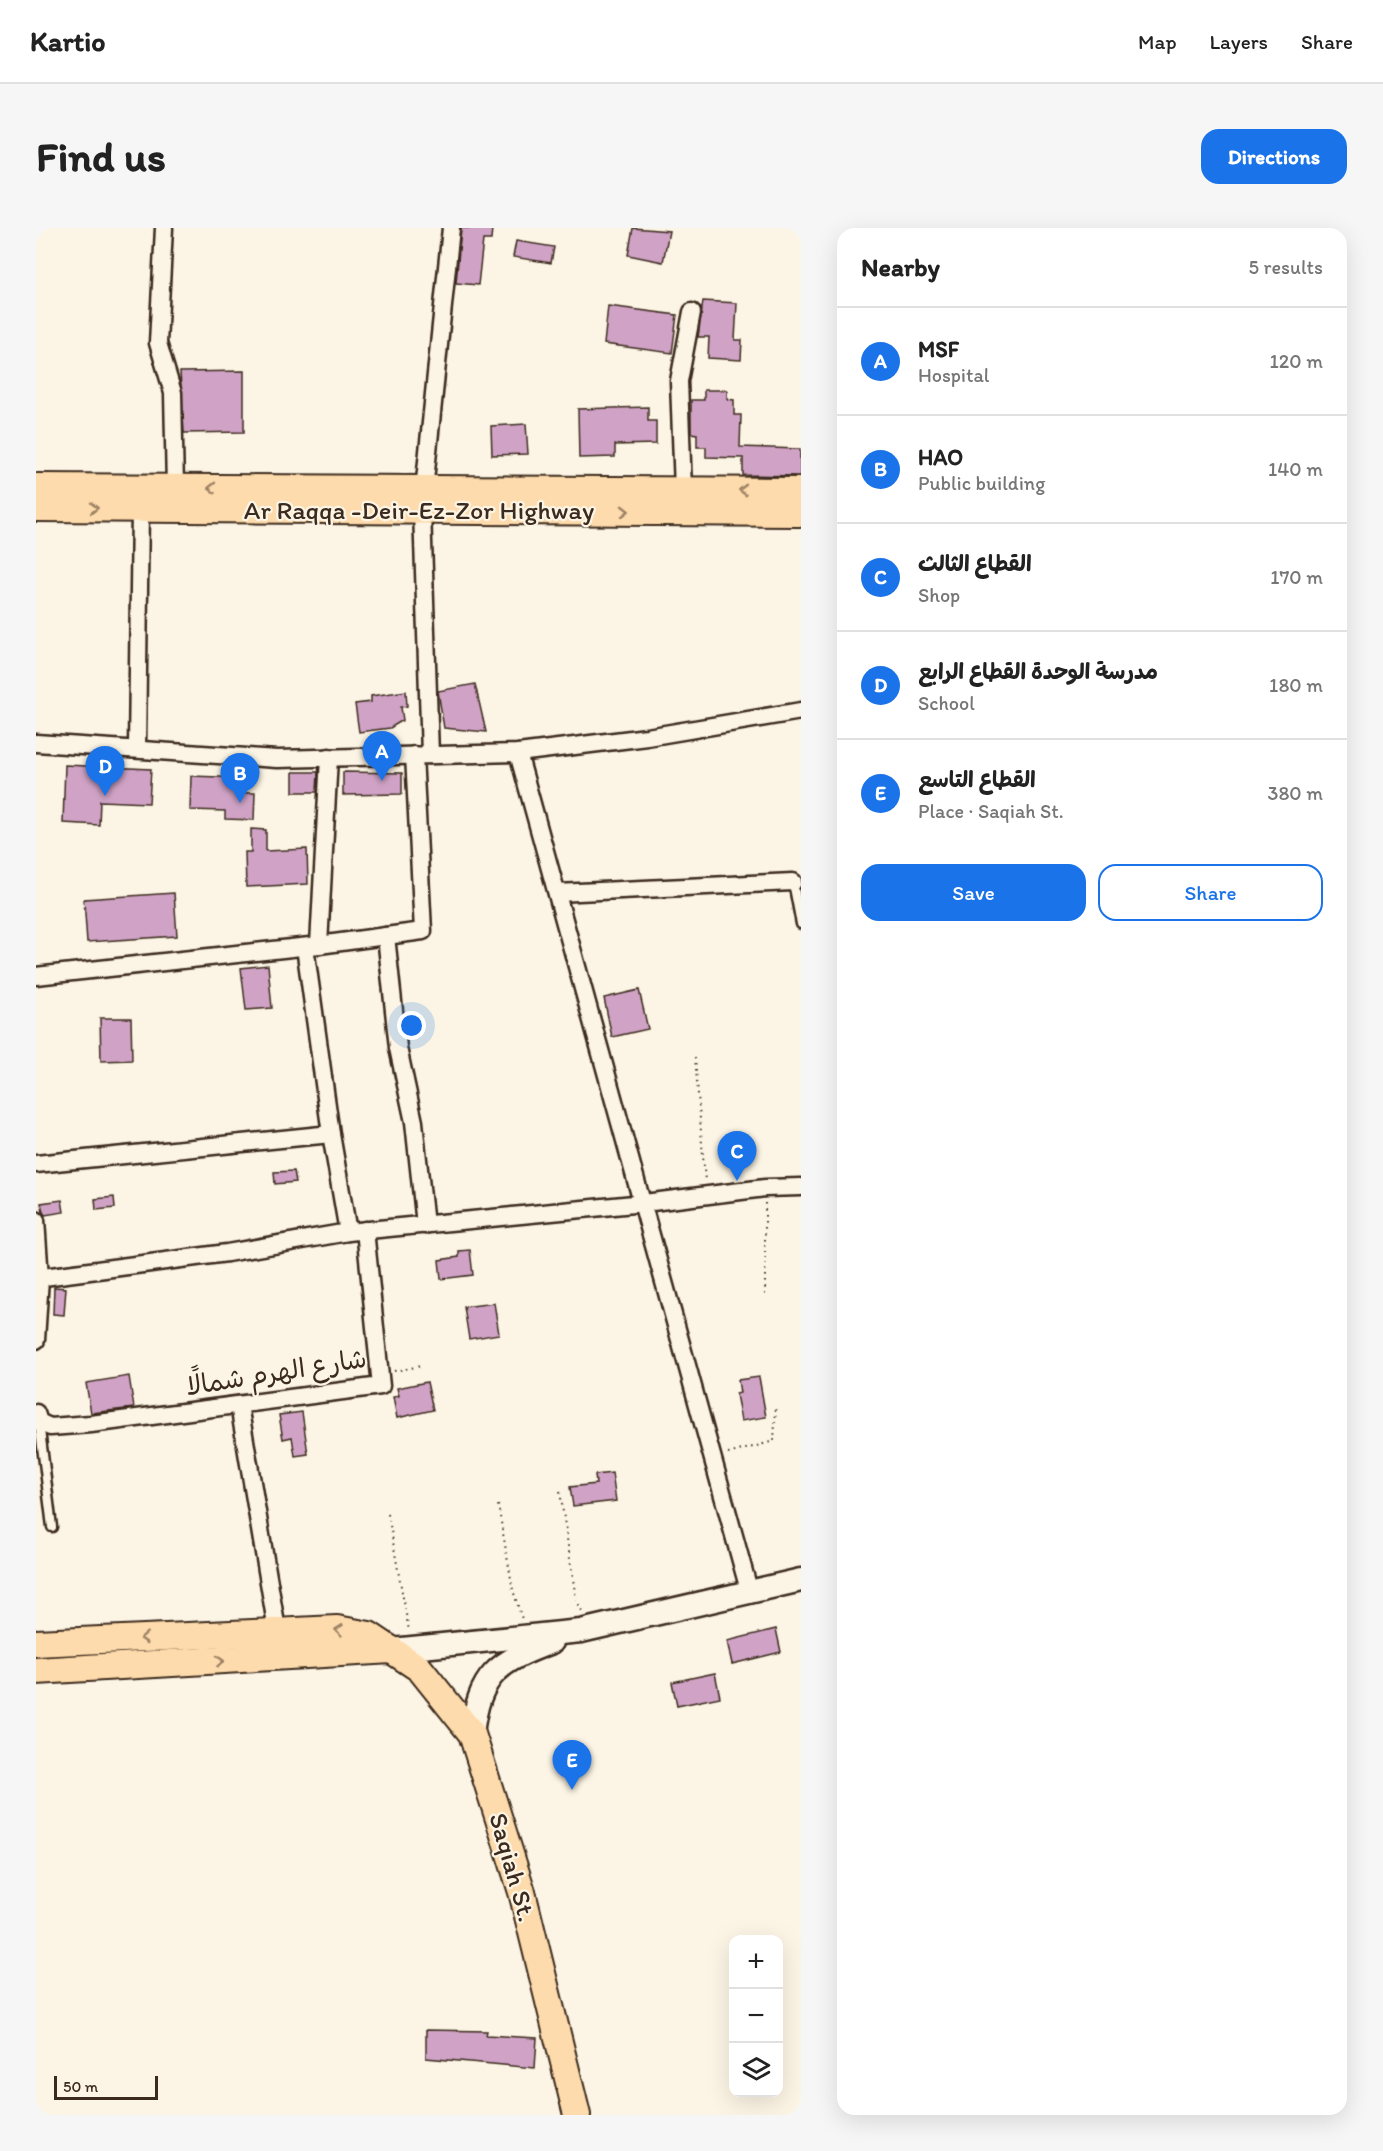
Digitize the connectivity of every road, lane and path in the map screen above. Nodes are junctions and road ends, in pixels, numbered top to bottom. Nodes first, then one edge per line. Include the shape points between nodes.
1 (164, 228) edge
2 (451, 228) edge
3 (692, 312) dead end
4 (36, 487) edge
5 (175, 488) junction
6 (683, 490) junction
7 (801, 490) edge
8 (424, 500) junction
9 (36, 508) edge
10 (140, 508) junction
11 (801, 513) edge
12 (801, 711) edge
13 (36, 743) edge
14 (137, 749) junction
15 (518, 753) junction
16 (422, 755) junction
17 (329, 757) junction
18 (793, 882) joint
19 (557, 893) junction
20 (801, 924) edge
21 (386, 936) junction
22 (312, 946) junction
23 (36, 976) edge
24 (694, 1057) dead end
25 (331, 1134) junction
26 (36, 1164) edge
27 (801, 1187) edge
28 (765, 1188) junction
29 (706, 1196) junction
30 (645, 1203) junction
31 (36, 1220) edge
32 (425, 1225) junction
33 (365, 1230) junction
34 (348, 1232) junction
35 (38, 1278) edge
36 (765, 1295) dead end
37 (36, 1340) edge
38 (422, 1366) dead end
39 (380, 1373) junction
40 (239, 1405) junction
41 (776, 1405) dead end
42 (37, 1418) edge
43 (713, 1458) junction
44 (560, 1492) dead end
45 (498, 1506) dead end
46 (388, 1514) dead end
47 (52, 1527) dead end
48 (801, 1580) edge
49 (749, 1590) junction
50 (277, 1630) junction
51 (586, 1630) junction
52 (528, 1636) junction
53 (36, 1643) edge
54 (403, 1649) junction
55 (36, 1671) edge
56 (472, 1734) junction
57 (577, 2115) edge

1 - 5 street via 158,343 173,393
2 - 8 street
3 - 6 street via 679,381
4 - 5 main road, Ar Raqqa -Deir-Ez-Zor Highway
8 -> 5 main road, Ar Raqqa -Deir-Ez-Zor Highway
7 -> 6 main road, Ar Raqqa -Deir-Ez-Zor Highway
6 - 8 main road, Ar Raqqa -Deir-Ez-Zor Highway
8 - 10 main road, Ar Raqqa -Deir-Ez-Zor Highway
8 -> 11 main road, Ar Raqqa -Deir-Ez-Zor Highway
8 - 16 street
9 -> 10 main road, Ar Raqqa -Deir-Ez-Zor Highway
10 - 14 street
12 - 15 street via 647,737
13 - 14 street
14 - 17 street via 277,759
15 - 16 street
15 - 19 street
16 - 17 street
16 - 21 street via 423,931
17 - 22 street
18 - 19 street
18 - 20 lane
19 - 30 street
21 - 22 street
21 - 32 street via 398,1048 414,1122
22 - 23 street
22 - 25 street
24 - 29 path
25 - 26 street
25 - 34 street
27 - 28 street
28 - 29 street
28 - 36 path
29 - 30 street
30 - 32 street
30 - 43 street
31 - 35 street
32 - 33 street
33 - 34 street
33 - 39 street, شارع الهرم شمالًا
34 - 35 street
35 - 37 street
38 - 39 path
39 - 40 street, شارع الهرم شمالًا via 381,1386
40 - 42 street, شارع الهرم شمالًا via 50,1427
40 - 50 street
41 - 43 path via 774,1441
42 - 47 lane
43 - 49 street
44 - 51 path via 576,1599
45 - 52 path via 513,1590
46 - 54 path via 405,1618
48 - 49 main road
49 - 51 main road
50 -> 53 main road, Saqiah St.
54 -> 50 main road, Saqiah St. via 369,1635 337,1629
51 - 52 main road
51 - 56 main road via 523,1653 497,1670 484,1685 476,1704
52 - 54 main road
55 -> 54 main road
54 - 56 main road, Saqiah St.
56 - 57 main road, Saqiah St. via 522,1892

